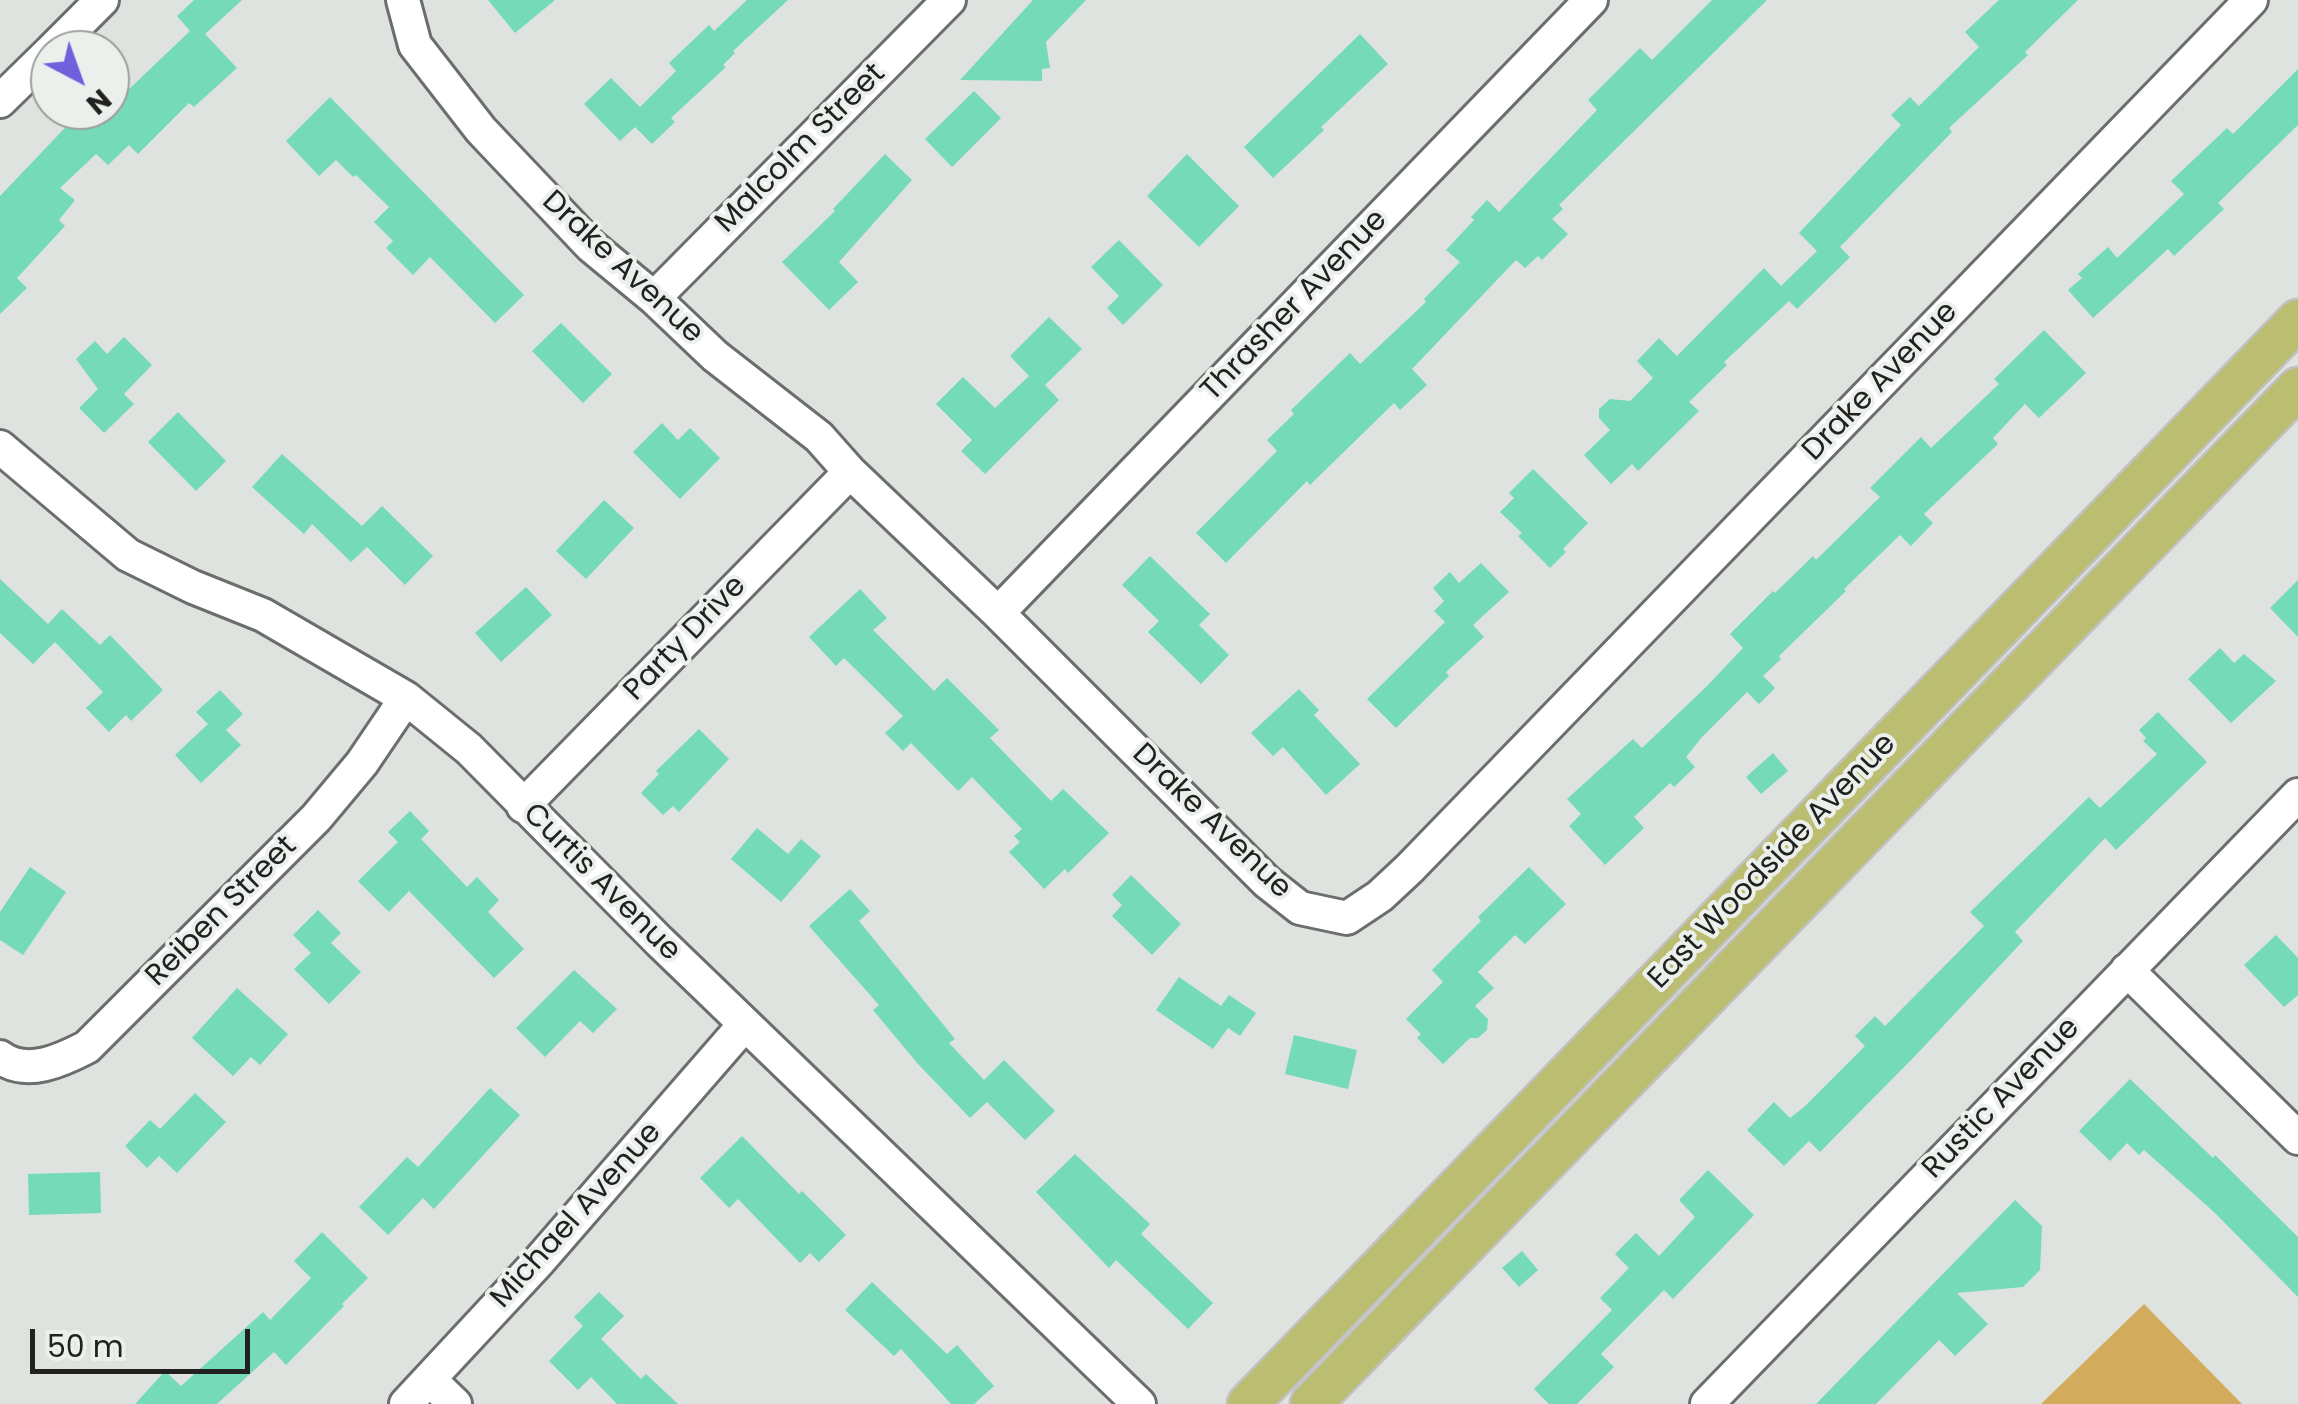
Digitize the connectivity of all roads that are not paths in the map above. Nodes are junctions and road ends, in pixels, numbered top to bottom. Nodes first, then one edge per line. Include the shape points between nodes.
1 (102, 0) edge
2 (404, 0) edge
3 (949, 0) edge
4 (1591, 0) edge
5 (2251, 0) edge
6 (72, 30) edge
7 (30, 72) edge
8 (0, 101) edge
9 (654, 298) junction
10 (2298, 320) edge
11 (2298, 388) edge
12 (0, 447) edge
13 (850, 472) junction
14 (998, 612) junction
15 (406, 698) junction
16 (2298, 795) edge
17 (523, 806) junction
18 (2127, 970) junction
19 (746, 1024) junction
20 (0, 1057) edge
21 (2298, 1138) edge
22 (430, 1380) junction
23 (406, 1404) edge
24 (455, 1404) edge
25 (1140, 1404) edge
26 (1248, 1404) edge
27 (1311, 1404) edge
28 (1707, 1404) edge

1 - 6 street
2 - 9 street, Drake Avenue via 414,45 482,130 591,246
3 - 9 street, Malcolm Street
4 - 14 street, Thrasher Avenue
5 - 14 street, Drake Avenue via 1409,869 1347,918 1300,908 1266,882
7 - 8 street
9 - 13 street, Drake Avenue via 715,356 820,437
10 - 26 main road, East Woodside Avenue
11 - 27 main road, East Woodside Avenue
12 - 15 street, Curtis Avenue via 128,555 262,615
13 - 14 street, Drake Avenue
13 - 17 street, Party Drive
15 - 17 street, Curtis Avenue via 469,749
15 - 20 street, Reiben Street via 316,818 87,1046 51,1066
16 - 18 street, Rustic Avenue
17 - 19 street, Curtis Avenue
18 - 21 street
18 - 28 street, Rustic Avenue
19 - 22 street, Michael Avenue
19 - 25 street, Curtis Avenue
22 - 23 street, Michael Avenue
22 - 24 street

